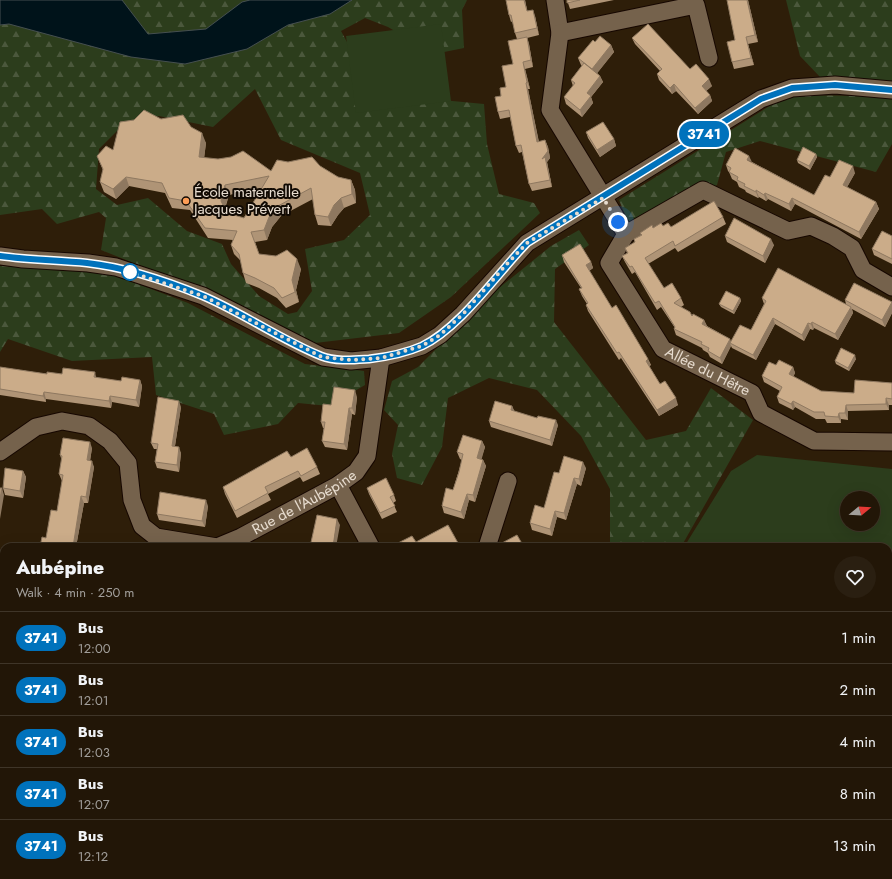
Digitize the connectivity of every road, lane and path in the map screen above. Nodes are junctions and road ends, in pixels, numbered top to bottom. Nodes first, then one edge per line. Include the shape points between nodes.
1 (555, 0) edge
2 (560, 33) junction
3 (709, 58) dead end
4 (892, 90) edge
5 (603, 198) junction
6 (626, 234) junction
7 (0, 256) edge
8 (892, 287) edge
9 (381, 358) junction
10 (892, 442) edge
11 (0, 452) edge
12 (508, 481) dead end
13 (338, 485) junction
14 (193, 543) edge
15 (227, 543) edge
16 (369, 543) edge
17 (488, 543) edge

1 - 2 street
2 - 3 street via 696,5
2 - 5 street via 550,110
4 - 5 street via 835,85 792,88 761,99
5 - 6 street
5 - 9 street via 527,243 463,314 440,335 422,346
6 - 8 street via 703,190 788,231 811,226 833,236 852,248 862,270
6 - 10 street, Allée du Hêtre via 609,263 663,349 752,393 761,413 814,441
7 - 9 street via 88,263 116,268 203,296 322,357 351,360
9 - 13 street, Rue de l'Aubépine via 367,456 356,472
11 - 14 street, Rue de l'Aubépine via 36,427 62,420 88,426 110,441 128,463 132,500 142,526 156,537
12 - 17 street
13 - 15 street, Rue de l'Aubépine
13 - 16 street

